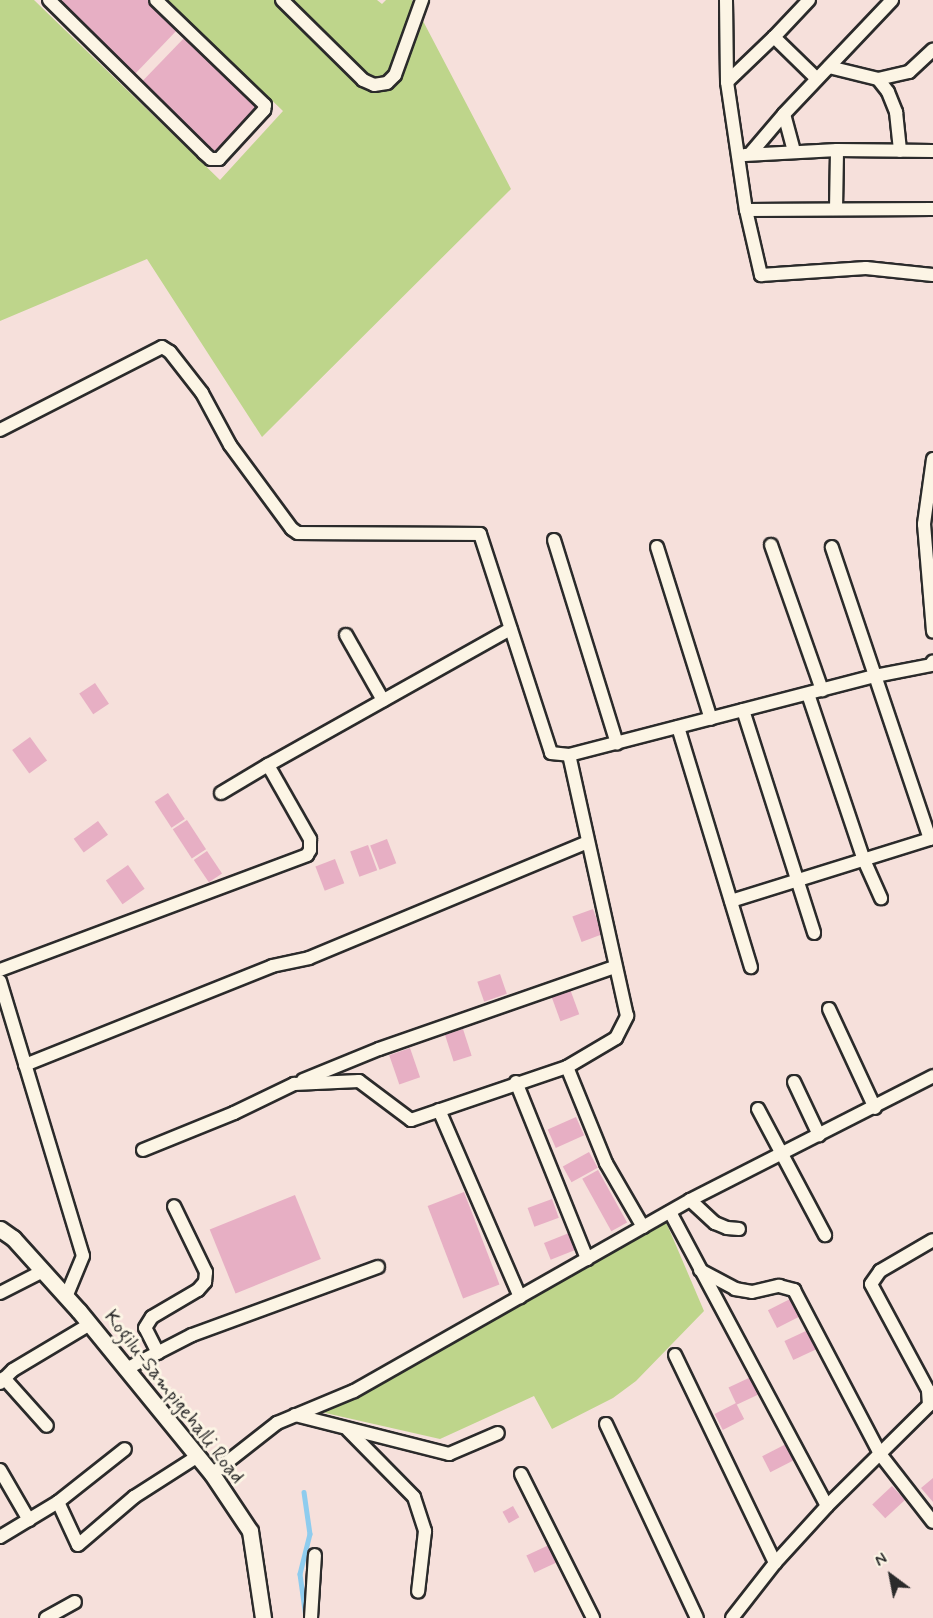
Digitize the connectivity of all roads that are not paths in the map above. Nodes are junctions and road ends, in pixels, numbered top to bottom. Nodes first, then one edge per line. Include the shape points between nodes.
1 (49, 0) edge
2 (156, 0) edge
3 (282, 0) edge
4 (422, 0) edge
5 (726, 0) edge
6 (808, 0) edge
7 (892, 0) edge
8 (774, 37) junction
9 (933, 50) edge
10 (829, 67) junction
11 (817, 79) junction
12 (878, 79) junction
13 (727, 82) junction
14 (784, 114) junction
15 (837, 150) junction
16 (900, 151) junction
17 (933, 151) edge
18 (794, 152) junction
19 (744, 155) junction
20 (836, 209) junction
21 (933, 209) edge
22 (746, 210) junction
23 (933, 275) edge
24 (0, 430) edge
25 (933, 459) edge
26 (554, 540) dead end
27 (771, 544) dead end
28 (657, 547) dead end
29 (832, 547) dead end
30 (510, 629) junction
31 (933, 632) edge
32 (346, 635) dead end
33 (933, 661) edge
34 (875, 676) junction
35 (822, 690) junction
36 (808, 694) junction
37 (383, 700) junction
38 (743, 710) junction
39 (711, 719) junction
40 (678, 727) junction
41 (617, 742) junction
42 (569, 755) junction
43 (268, 765) junction
44 (221, 793) dead end
45 (588, 842) junction
46 (864, 860) junction
47 (797, 880) junction
48 (882, 898) dead end
49 (730, 901) junction
50 (814, 933) dead end
51 (615, 967) junction
52 (751, 967) dead end
53 (0, 970) edge
54 (0, 981) edge
55 (829, 1009) dead end
56 (26, 1065) junction
57 (567, 1067) junction
58 (933, 1076) edge
59 (516, 1082) junction
60 (794, 1082) dead end
61 (294, 1084) junction
62 (875, 1108) junction
63 (758, 1109) dead end
64 (439, 1110) junction
65 (819, 1136) junction
66 (143, 1150) dead end
67 (784, 1154) junction
68 (690, 1200) junction
69 (174, 1206) dead end
70 (670, 1212) junction
71 (642, 1227) junction
72 (0, 1229) edge
73 (739, 1229) dead end
74 (825, 1235) dead end
75 (933, 1240) edge
76 (587, 1259) junction
77 (378, 1268) dead end
78 (700, 1270) junction
79 (43, 1271) junction
80 (0, 1293) edge
81 (66, 1297) junction
82 (520, 1297) junction
83 (90, 1324) junction
84 (158, 1353) junction
85 (675, 1355) dead end
86 (126, 1369) junction
87 (2, 1380) edge
88 (295, 1415) junction
89 (606, 1424) dead end
90 (47, 1426) dead end
91 (347, 1429) junction
92 (498, 1433) dead end
93 (125, 1449) dead end
94 (880, 1454) junction
95 (198, 1456) junction
96 (0, 1470) edge
97 (212, 1474) junction
98 (521, 1474) dead end
99 (58, 1502) junction
100 (827, 1506) junction
101 (29, 1520) junction
102 (933, 1522) edge
103 (0, 1537) edge
104 (315, 1555) dead end
105 (775, 1563) junction
106 (418, 1592) dead end
107 (75, 1602) dead end
108 (46, 1618) edge
109 (263, 1618) edge
110 (311, 1618) edge
111 (593, 1618) edge
112 (697, 1618) edge
113 (732, 1618) edge

1 - 2 street via 204,153 219,159 265,105
3 - 4 street via 363,80 375,85 387,83 395,75
5 - 13 street
6 - 8 street
7 - 10 street
8 - 11 street
8 - 13 street
9 - 12 street via 909,72
10 - 11 street
10 - 12 street
11 - 14 street
12 - 16 street via 896,112
13 - 19 street
14 - 18 street
14 - 19 street
15 - 16 street
15 - 18 street
15 - 20 street
16 - 17 street
18 - 19 street
19 - 22 street
20 - 21 street
20 - 22 street
22 - 23 street via 761,275 866,267
24 - 30 street via 162,347 202,393 223,435 292,529 306,534 476,532 483,539
25 - 31 street via 924,524
26 - 41 street
27 - 35 street
28 - 39 street
29 - 34 street
30 - 37 street
30 - 42 street via 551,753
32 - 37 street
33 - 34 street via 931,666
34 - 35 street
34 - 46 street via 930,839
35 - 36 street
36 - 38 street
36 - 46 street
37 - 43 street
38 - 39 street
38 - 47 street
39 - 40 street
40 - 41 street
40 - 49 street
41 - 42 street
42 - 45 street
43 - 44 street
43 - 53 street via 310,839 307,855
45 - 51 street
45 - 56 street via 309,958 272,966
46 - 47 street
46 - 48 street
47 - 49 street
47 - 50 street
49 - 52 street
51 - 57 street via 627,1016 616,1038
51 - 61 street
54 - 56 street
55 - 62 street
56 - 81 street via 83,1256
57 - 59 street
57 - 71 street via 606,1163
58 - 62 street
59 - 64 street
59 - 76 street
60 - 65 street
61 - 64 street via 359,1081 411,1120
61 - 66 street
62 - 65 street
63 - 67 street
64 - 82 street
65 - 67 street
67 - 68 street
67 - 74 street
68 - 70 street
68 - 73 street via 715,1223
69 - 84 street via 206,1272 205,1282 152,1317 145,1328
70 - 71 street
70 - 78 street
71 - 76 street
72 - 79 street, Kogilu-Sampigehalli Road
75 - 94 street via 880,1271 871,1284 928,1390 929,1405
76 - 82 street
77 - 84 street via 192,1335
78 - 94 street via 735,1289 752,1292 779,1286 794,1290
78 - 100 street
79 - 80 street
79 - 81 street, Kogilu-Sampigehalli Road
81 - 83 street, Kogilu-Sampigehalli Road
82 - 88 street via 354,1391
83 - 86 street, Kogilu-Sampigehalli Road
83 - 87 street
84 - 86 street
85 - 105 street
86 - 95 street, Kogilu-Sampigehalli Road
87 - 90 street
88 - 91 street
88 - 97 street via 277,1423
89 - 112 street
91 - 92 street via 449,1454
91 - 106 street via 414,1497 425,1531
93 - 99 street
94 - 100 street
94 - 102 street
95 - 97 street, Kogilu-Sampigehalli Road
95 - 99 street via 134,1497 78,1545
96 - 101 street
97 - 109 street, Kogilu-Sampigehalli Road via 250,1531
98 - 111 street
99 - 101 street
100 - 105 street
101 - 103 street
104 - 110 street
105 - 113 street
107 - 108 street

